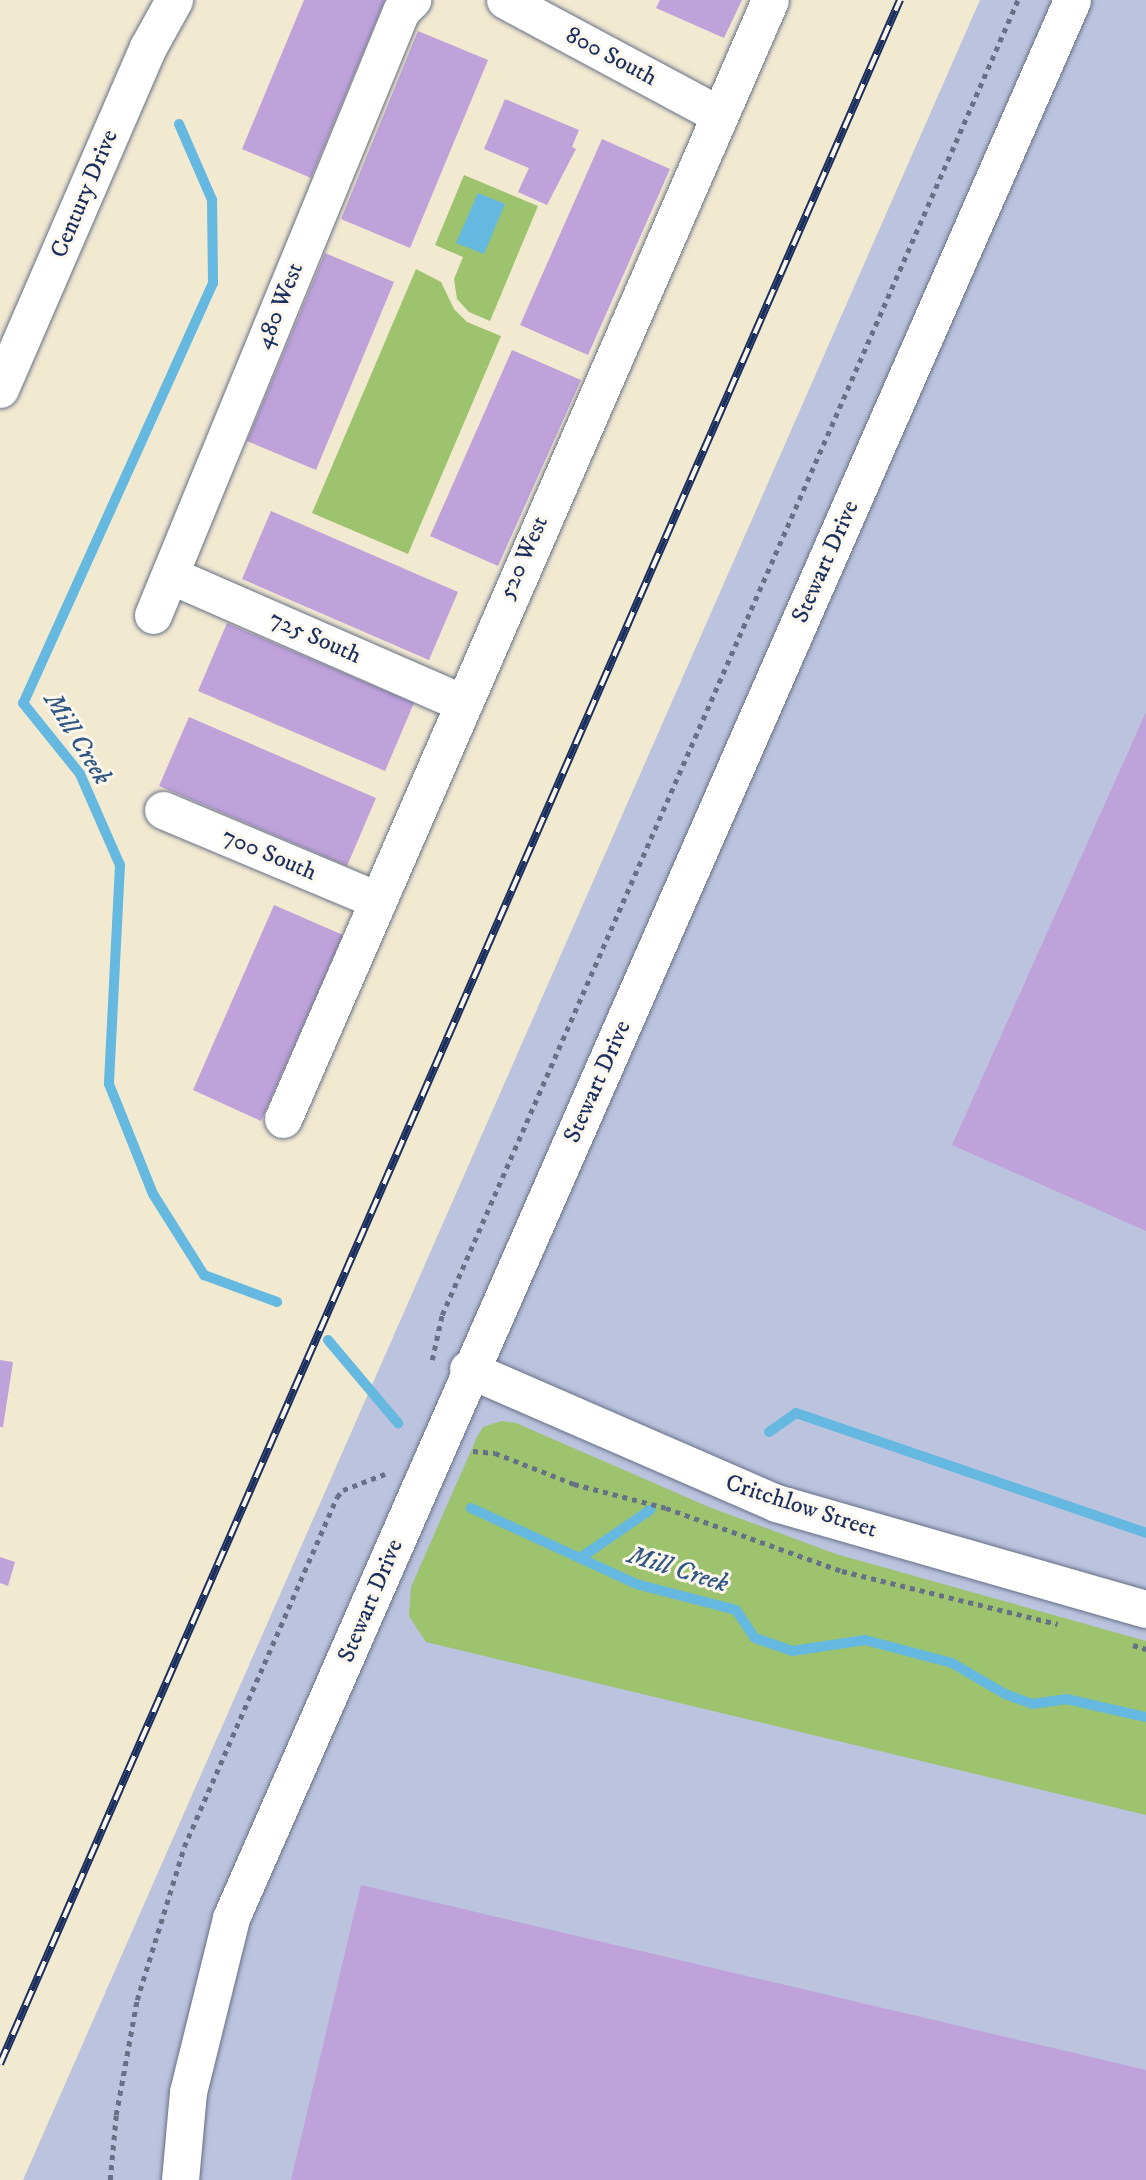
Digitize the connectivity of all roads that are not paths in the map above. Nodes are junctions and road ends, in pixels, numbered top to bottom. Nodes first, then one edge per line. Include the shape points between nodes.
1 (174, 0) edge
2 (412, 0) edge
3 (505, 0) edge
4 (770, 0) edge
5 (1072, 0) edge
6 (718, 114) junction
7 (1, 383) edge
8 (170, 575) junction
9 (153, 615) dead end
10 (461, 702) junction
11 (163, 810) dead end
12 (375, 899) junction
13 (283, 1119) dead end
14 (468, 1369) junction
15 (1146, 1609) edge
16 (180, 2180) edge

1 - 7 street, Century Drive via 148,47
2 - 8 street, 480 West via 401,11
3 - 6 street, 800 South
4 - 6 street, 520 West
5 - 14 street, Stewart Drive via 649,971
6 - 10 street, 520 West
8 - 9 street, 480 West
8 - 10 street, 725 South
10 - 12 street, 520 West
11 - 12 street, 700 South
12 - 13 street, 520 West
14 - 15 street, Critchlow Street via 776,1503
14 - 16 street, Stewart Drive via 231,1918 188,2092

